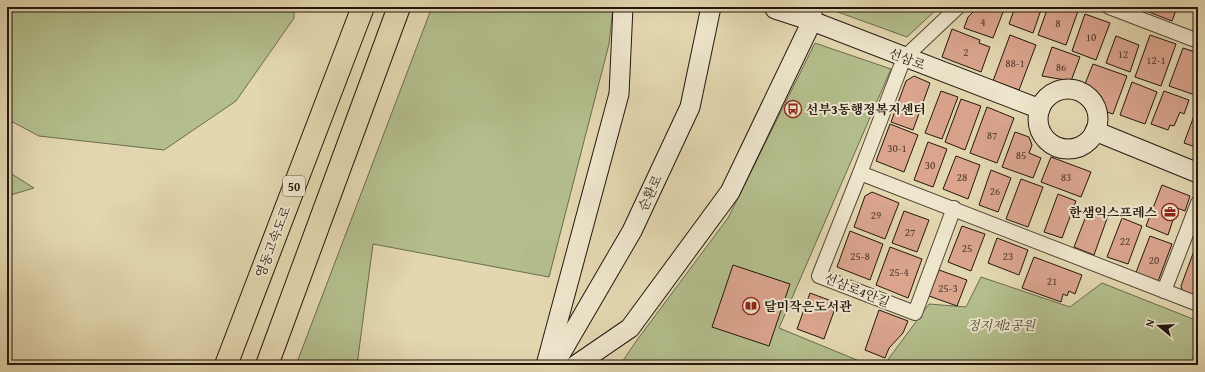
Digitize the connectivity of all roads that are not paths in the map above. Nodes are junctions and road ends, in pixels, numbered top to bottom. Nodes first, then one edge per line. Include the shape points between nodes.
1 (363, 7) edge
2 (399, 7) edge
3 (623, 7) edge
4 (711, 7) edge
5 (958, 7) edge
6 (1109, 7) edge
7 (775, 9) dead end
8 (812, 14) edge
9 (1198, 41) edge
10 (904, 58) junction
11 (1040, 109) junction
12 (1095, 130) junction
13 (860, 173) junction
14 (1198, 173) edge
15 (1198, 202) edge
16 (954, 208) junction
17 (1164, 291) junction
18 (1198, 304) edge
19 (226, 365) edge
20 (267, 365) edge
21 (546, 365) edge
22 (554, 365) edge
23 (576, 365) edge

1 - 19 highway, 영동고속도로 / 50
2 - 20 highway
3 - 21 main road via 619,94
4 - 22 main road, 순환로 via 690,107 632,231
5 - 10 street
6 - 9 street
7 - 8 main road, 선삼로
8 - 10 main road, 선삼로
8 - 23 main road via 730,192 630,328
10 - 11 main road, 선삼로
10 - 13 street, 선삼로4안길
11 - 12 main road via 1038,119 1045,138 1062,148 1081,145
11 - 12 main road via 1051,94 1060,90 1078,91 1093,103 1097,121
12 - 14 main road
13 - 16 street
13 - 16 street, 선삼로4안길 via 819,276 915,313
15 - 17 street
16 - 17 street
17 - 18 street

